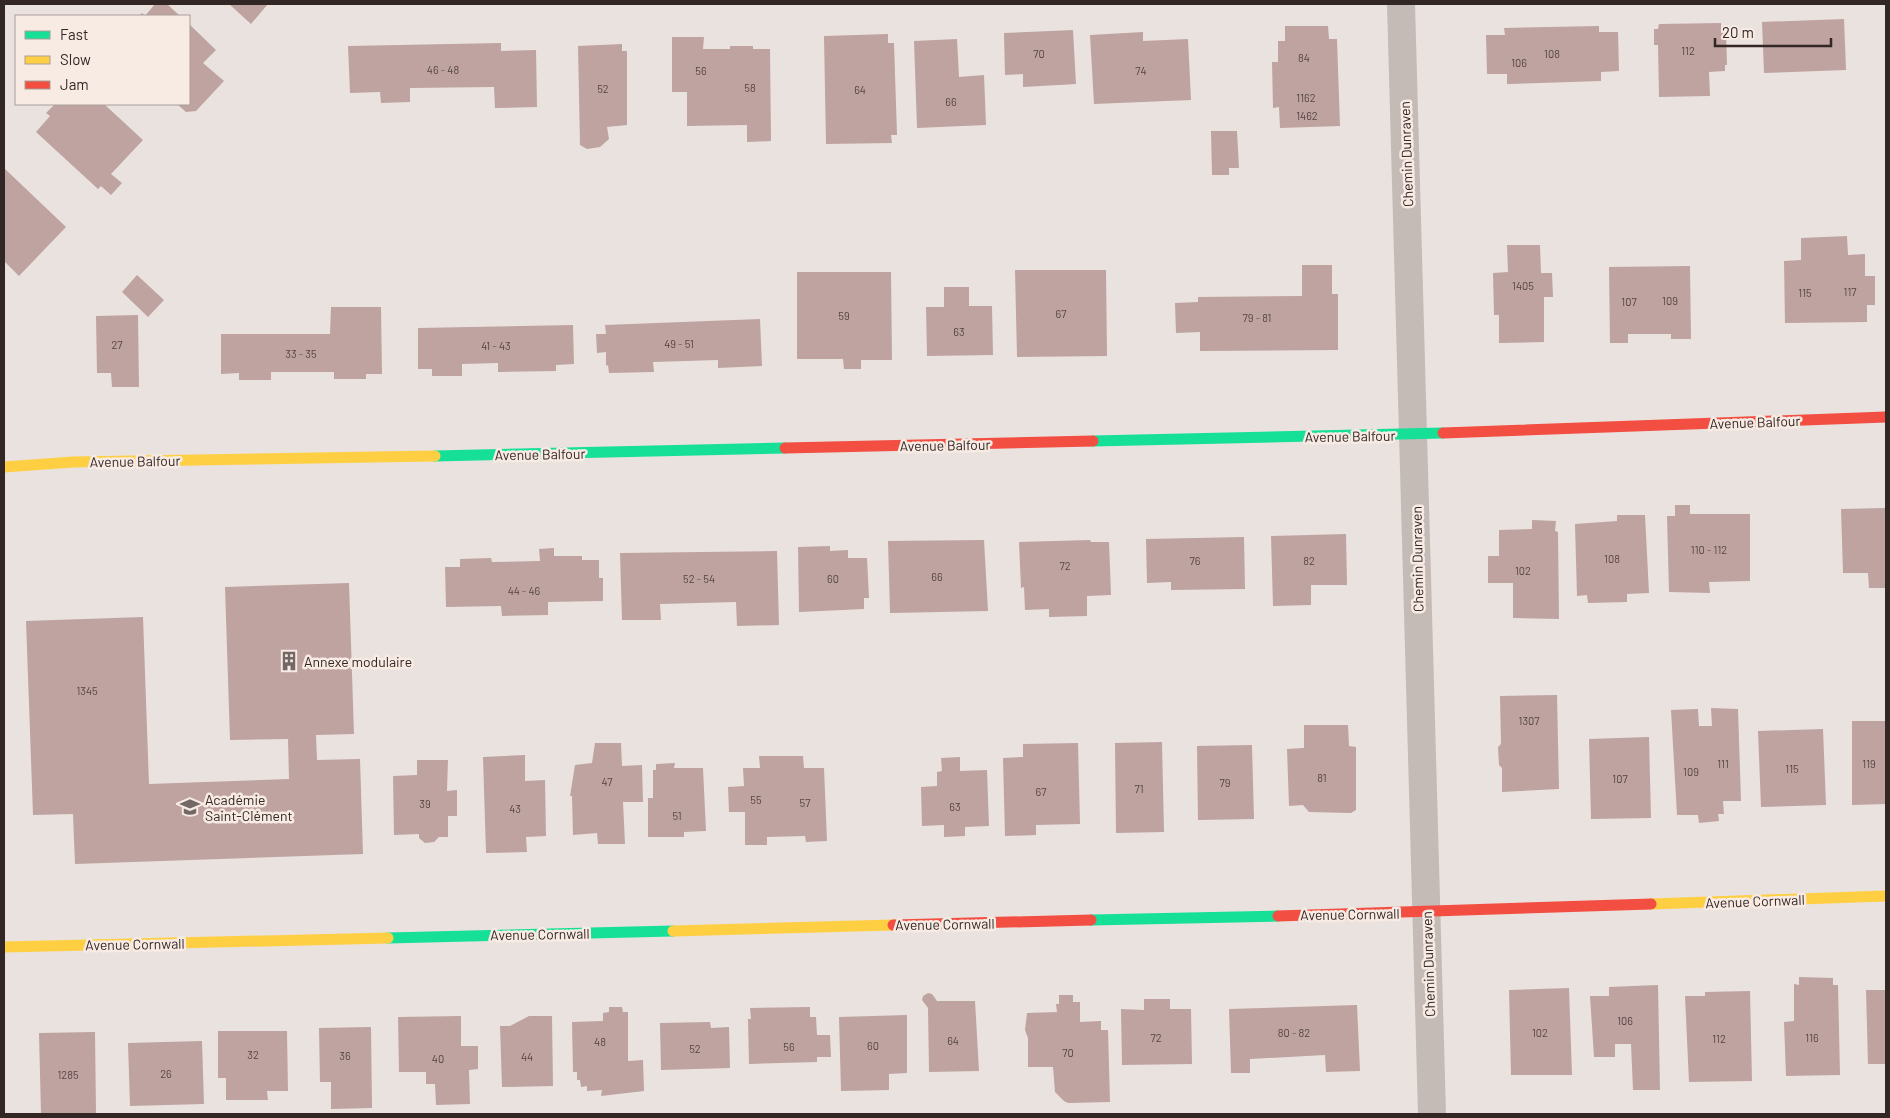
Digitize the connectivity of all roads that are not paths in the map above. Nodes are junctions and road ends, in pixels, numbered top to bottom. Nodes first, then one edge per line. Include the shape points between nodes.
1 (1402, 4) edge
2 (1886, 417) edge
3 (1414, 434) junction
4 (4, 467) edge
5 (1886, 896) edge
6 (1426, 912) junction
7 (4, 947) edge
8 (1432, 1114) edge

1 - 3 street, Chemin Dunraven
2 - 3 street, Avenue Balfour
3 - 4 street, Avenue Balfour via 72,462
3 - 6 street, Chemin Dunraven
5 - 6 street, Avenue Cornwall
6 - 7 street, Avenue Cornwall
6 - 8 street, Chemin Dunraven

